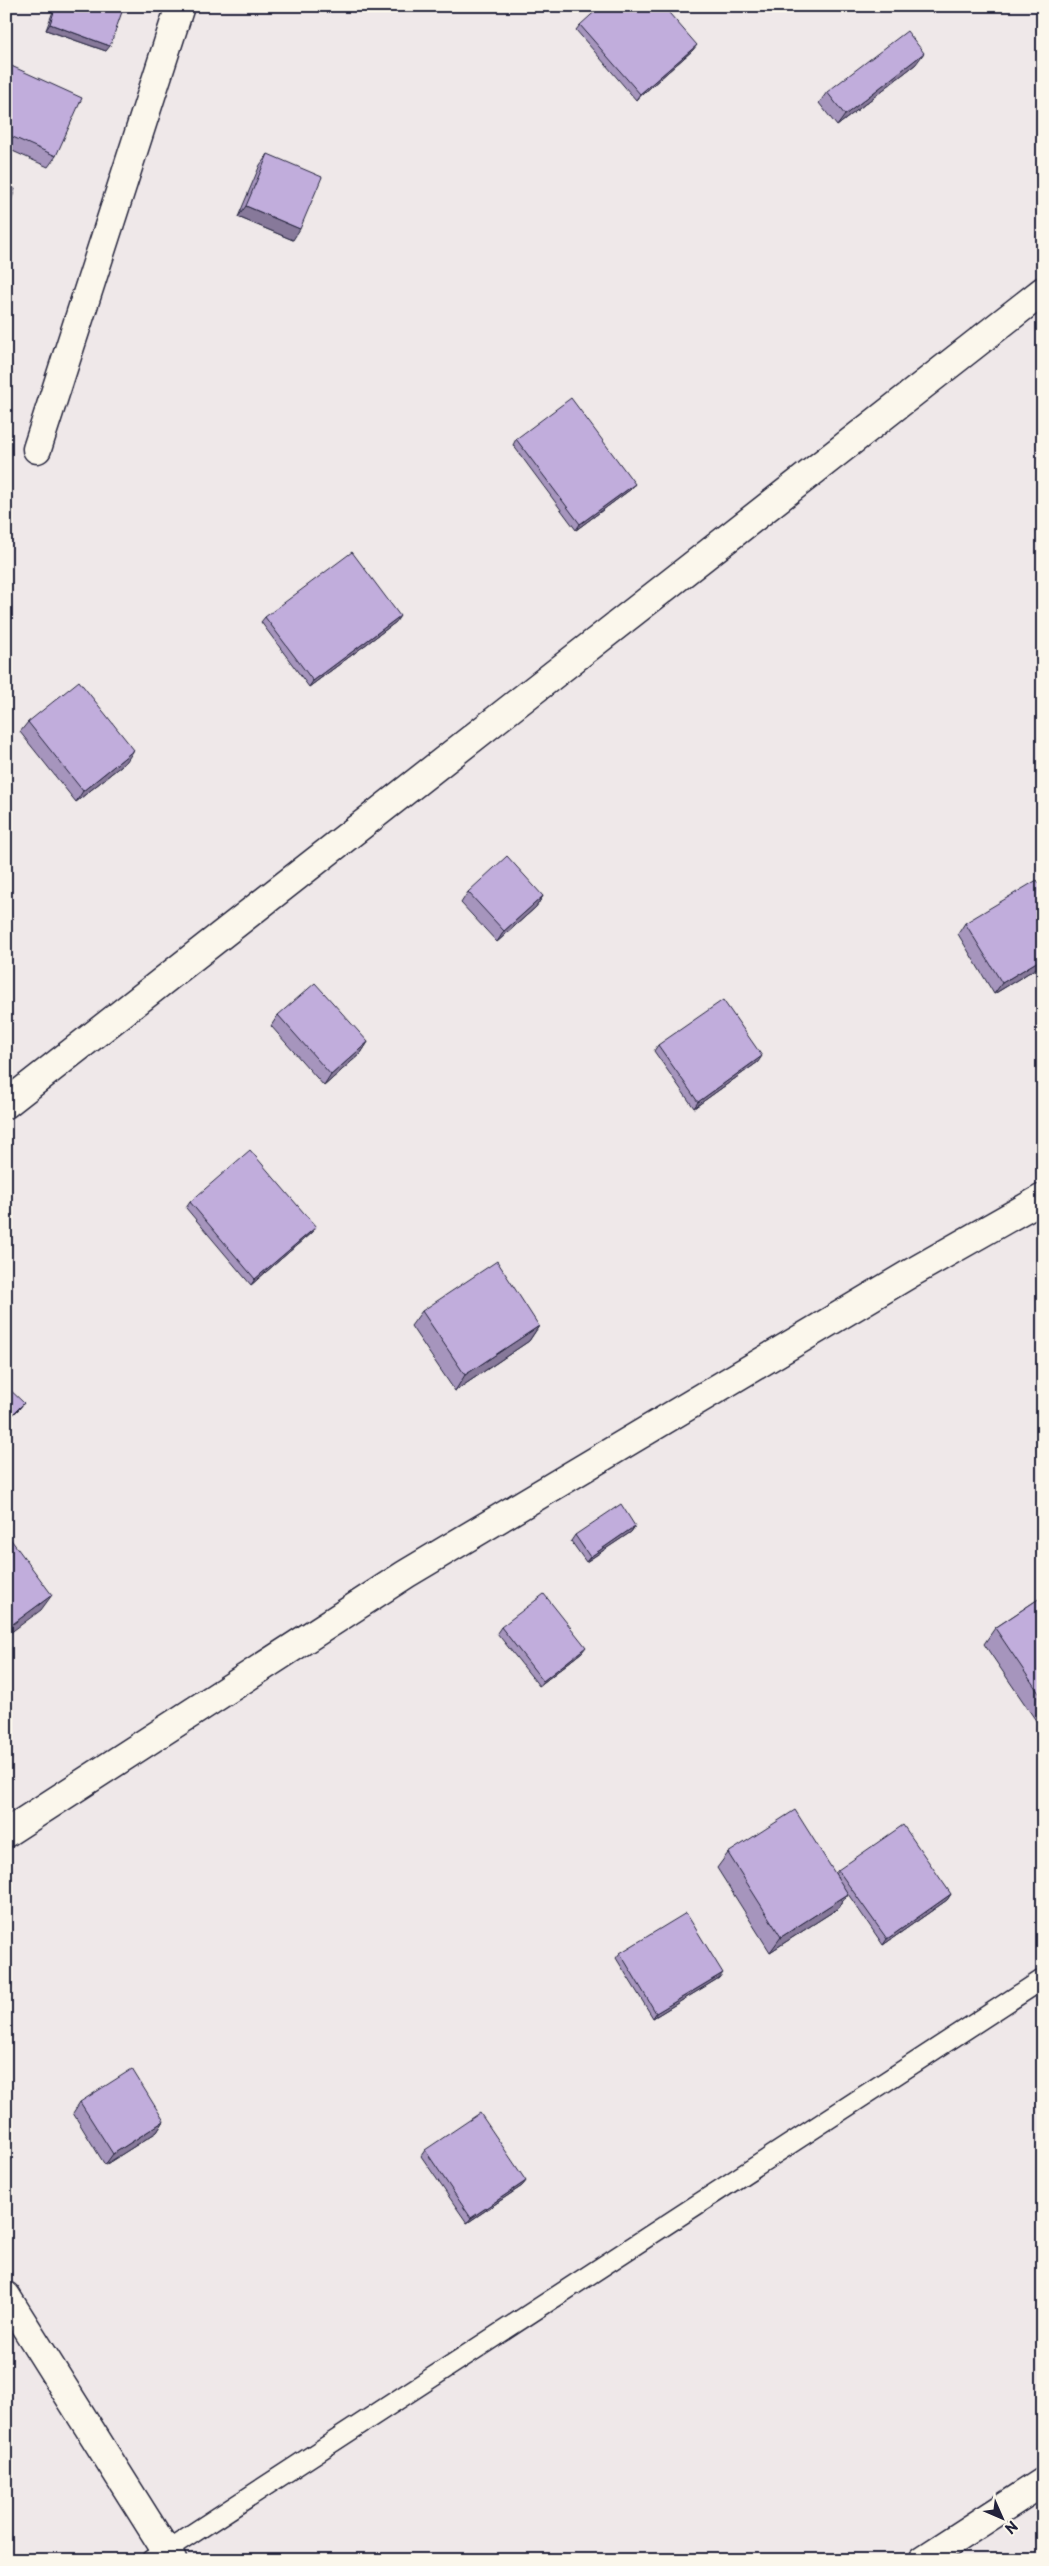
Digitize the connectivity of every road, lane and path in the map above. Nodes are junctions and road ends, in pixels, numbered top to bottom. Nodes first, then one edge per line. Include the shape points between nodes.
1 (180, 6) edge
2 (1043, 290) edge
3 (37, 449) dead end
4 (6, 1104) edge
5 (1043, 1198) edge
6 (6, 1833) edge
7 (1043, 1979) edge
8 (6, 2296) edge
9 (1043, 2482) edge
10 (164, 2557) edge
11 (923, 2560) edge

1 - 3 street
2 - 4 street
5 - 6 street via 911,1273 406,1574
7 - 10 lane
8 - 10 street
9 - 11 street

